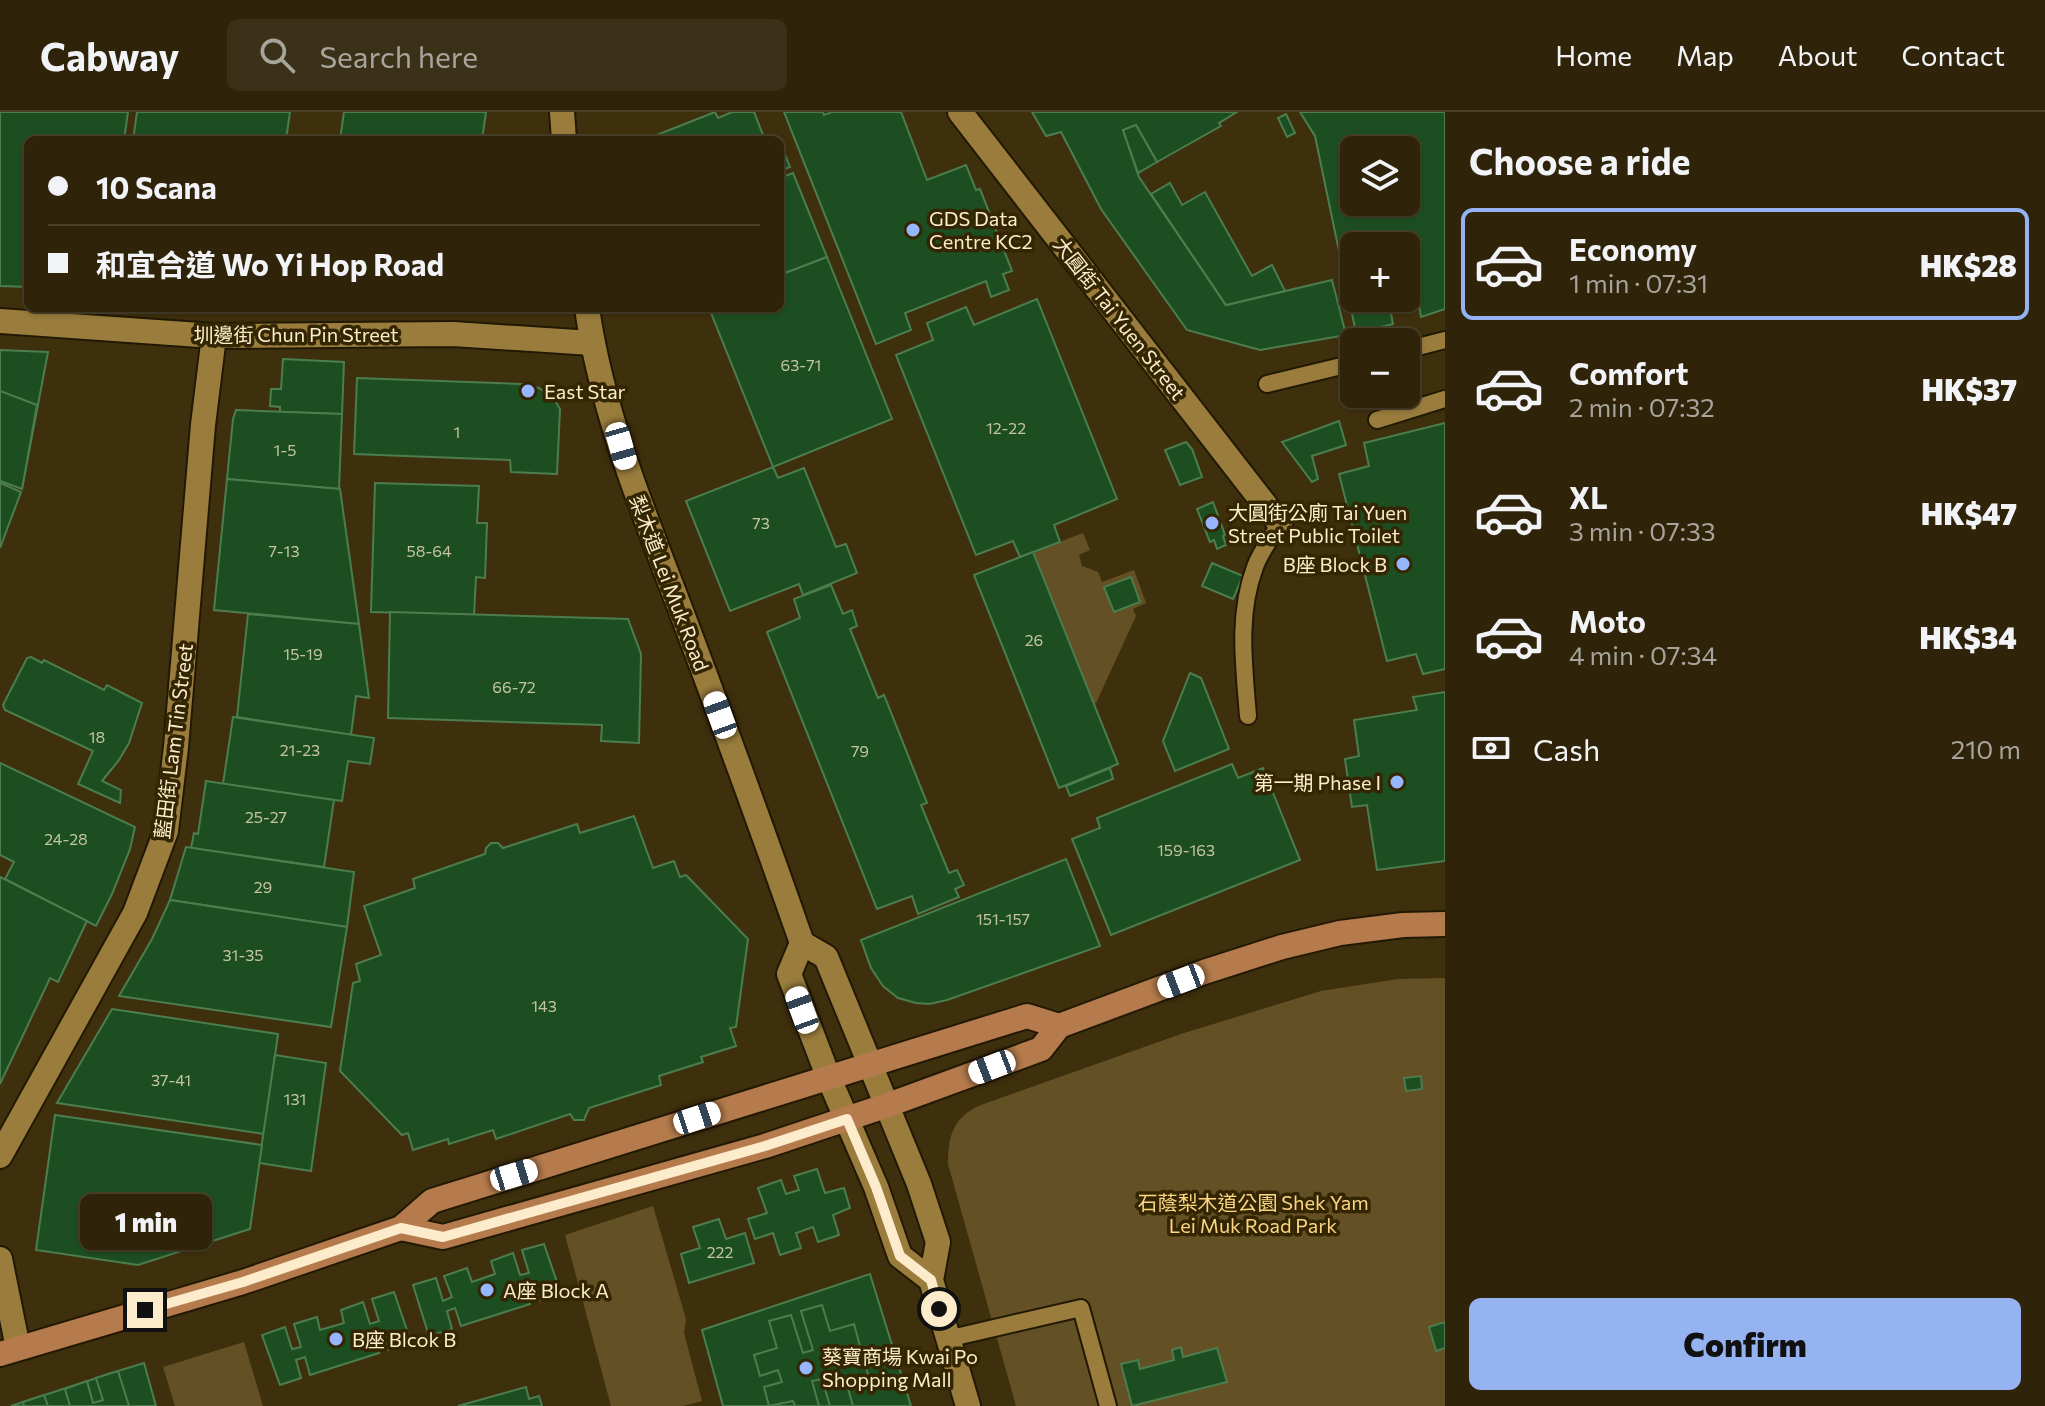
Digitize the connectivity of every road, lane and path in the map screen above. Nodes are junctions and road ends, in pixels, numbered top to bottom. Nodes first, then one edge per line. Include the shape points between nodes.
1 (562, 112) edge
2 (960, 112) edge
3 (564, 136) edge
4 (588, 312) edge
5 (0, 321) edge
6 (214, 336) junction
7 (1445, 340) edge
8 (592, 343) junction
9 (1420, 346) edge
10 (1340, 366) edge
11 (1267, 384) dead end
12 (1445, 399) edge
13 (1377, 420) dead end
14 (1280, 524) joint
15 (1248, 716) dead end
16 (1445, 924) edge
17 (802, 943) junction
18 (1059, 1026) junction
19 (871, 1064) junction
20 (828, 1076) junction
21 (888, 1105) junction
22 (847, 1119) junction
23 (0, 1156) edge
24 (401, 1228) junction
25 (0, 1259) edge
26 (931, 1280) junction
27 (947, 1339) junction
28 (9, 1351) edge
29 (968, 1406) edge
30 (1108, 1406) edge

1 - 3 street
2 - 14 street, 大圓街 Tai Yuen Street
4 - 8 street, 梨木道 Lei Muk Road
5 - 6 street, 圳邊街 Chun Pin Street
6 - 8 street, 圳邊街 Chun Pin Street via 453,334
6 - 23 street, 藍田街 Lam Tin Street via 166,831 135,913
7 - 9 lane
8 - 17 street, 梨木道 Lei Muk Road via 629,472
10 - 11 lane
12 - 13 lane
14 - 15 lane via 1256,564 1241,637
16 - 18 main road via 1340,933 1282,947
17 - 19 street, 梨木道 Lei Muk Road via 826,957
17 - 20 street via 789,974
18 - 19 main road via 1027,1016
18 - 21 main road via 1041,1049
19 - 20 main road
19 - 21 street, 梨木道 Lei Muk Road
20 - 22 street
20 - 24 main road via 432,1201
21 - 22 main road
21 - 26 street, 梨木道 Lei Muk Road via 938,1242
22 - 24 main road via 443,1237
22 - 26 street via 900,1256
24 - 28 main road via 243,1282
25 - 28 street
26 - 27 street, 梨木道 Lei Muk Road
27 - 29 street, 梨木道 Lei Muk Road
27 - 30 lane via 1081,1308

